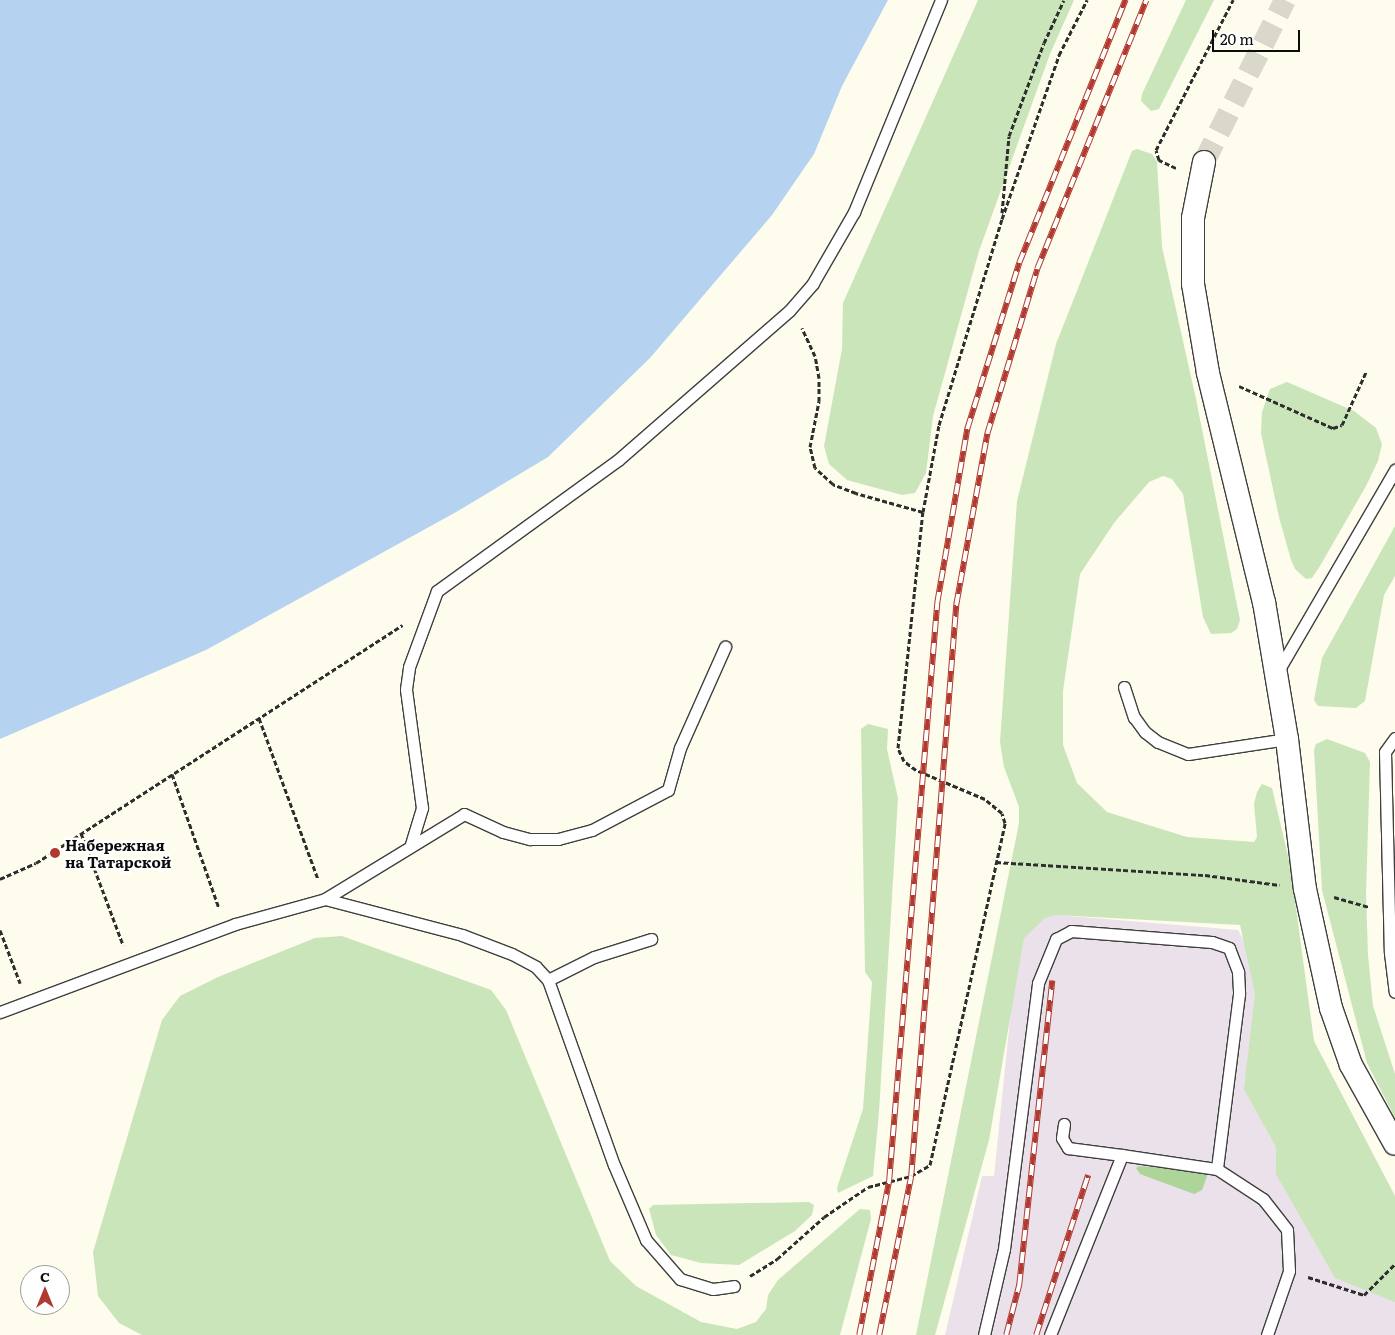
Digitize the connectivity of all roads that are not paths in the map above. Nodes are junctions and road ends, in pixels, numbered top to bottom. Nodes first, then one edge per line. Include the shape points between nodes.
1 (941, 0) edge
2 (1202, 170) tunnel mouth
3 (1395, 470) edge
4 (725, 647) dead end
5 (1276, 675) junction
6 (1124, 687) dead end
7 (1287, 738) junction
8 (1395, 738) edge
9 (411, 844) junction
10 (325, 899) junction
11 (651, 939) dead end
12 (548, 980) junction
13 (1395, 992) edge
14 (0, 1012) edge
15 (1064, 1124) dead end
16 (1395, 1144) edge
17 (1122, 1156) junction
18 (1217, 1170) junction
19 (734, 1286) road end
20 (984, 1335) edge
21 (1050, 1335) edge
22 (1267, 1335) edge

1 - 9 lane via 854,212 813,283 789,311 618,460 437,591 409,667 406,689 422,808
2 - 5 street via 1192,218 1192,284 1208,373 1264,602
3 - 5 lane
4 - 9 lane via 680,748 668,790 592,830 558,839 530,839 503,832 464,814
5 - 7 street
6 - 7 lane via 1134,717 1146,732 1158,742 1188,754
7 - 16 street via 1305,889 1331,1008 1351,1066
8 - 13 lane via 1385,752
9 - 10 lane via 366,876
10 - 12 lane via 462,935 512,954 536,967
10 - 14 lane via 226,927
11 - 12 lane via 594,957
12 - 19 lane via 646,1240 680,1279 713,1289
15 - 17 lane via 1062,1138 1068,1148
17 - 18 lane
17 - 21 lane
18 - 20 lane via 1239,994 1238,972 1229,948 1212,942 1071,930 1056,939 1038,983 1004,1249
18 - 22 lane via 1263,1200 1287,1230 1289,1271

